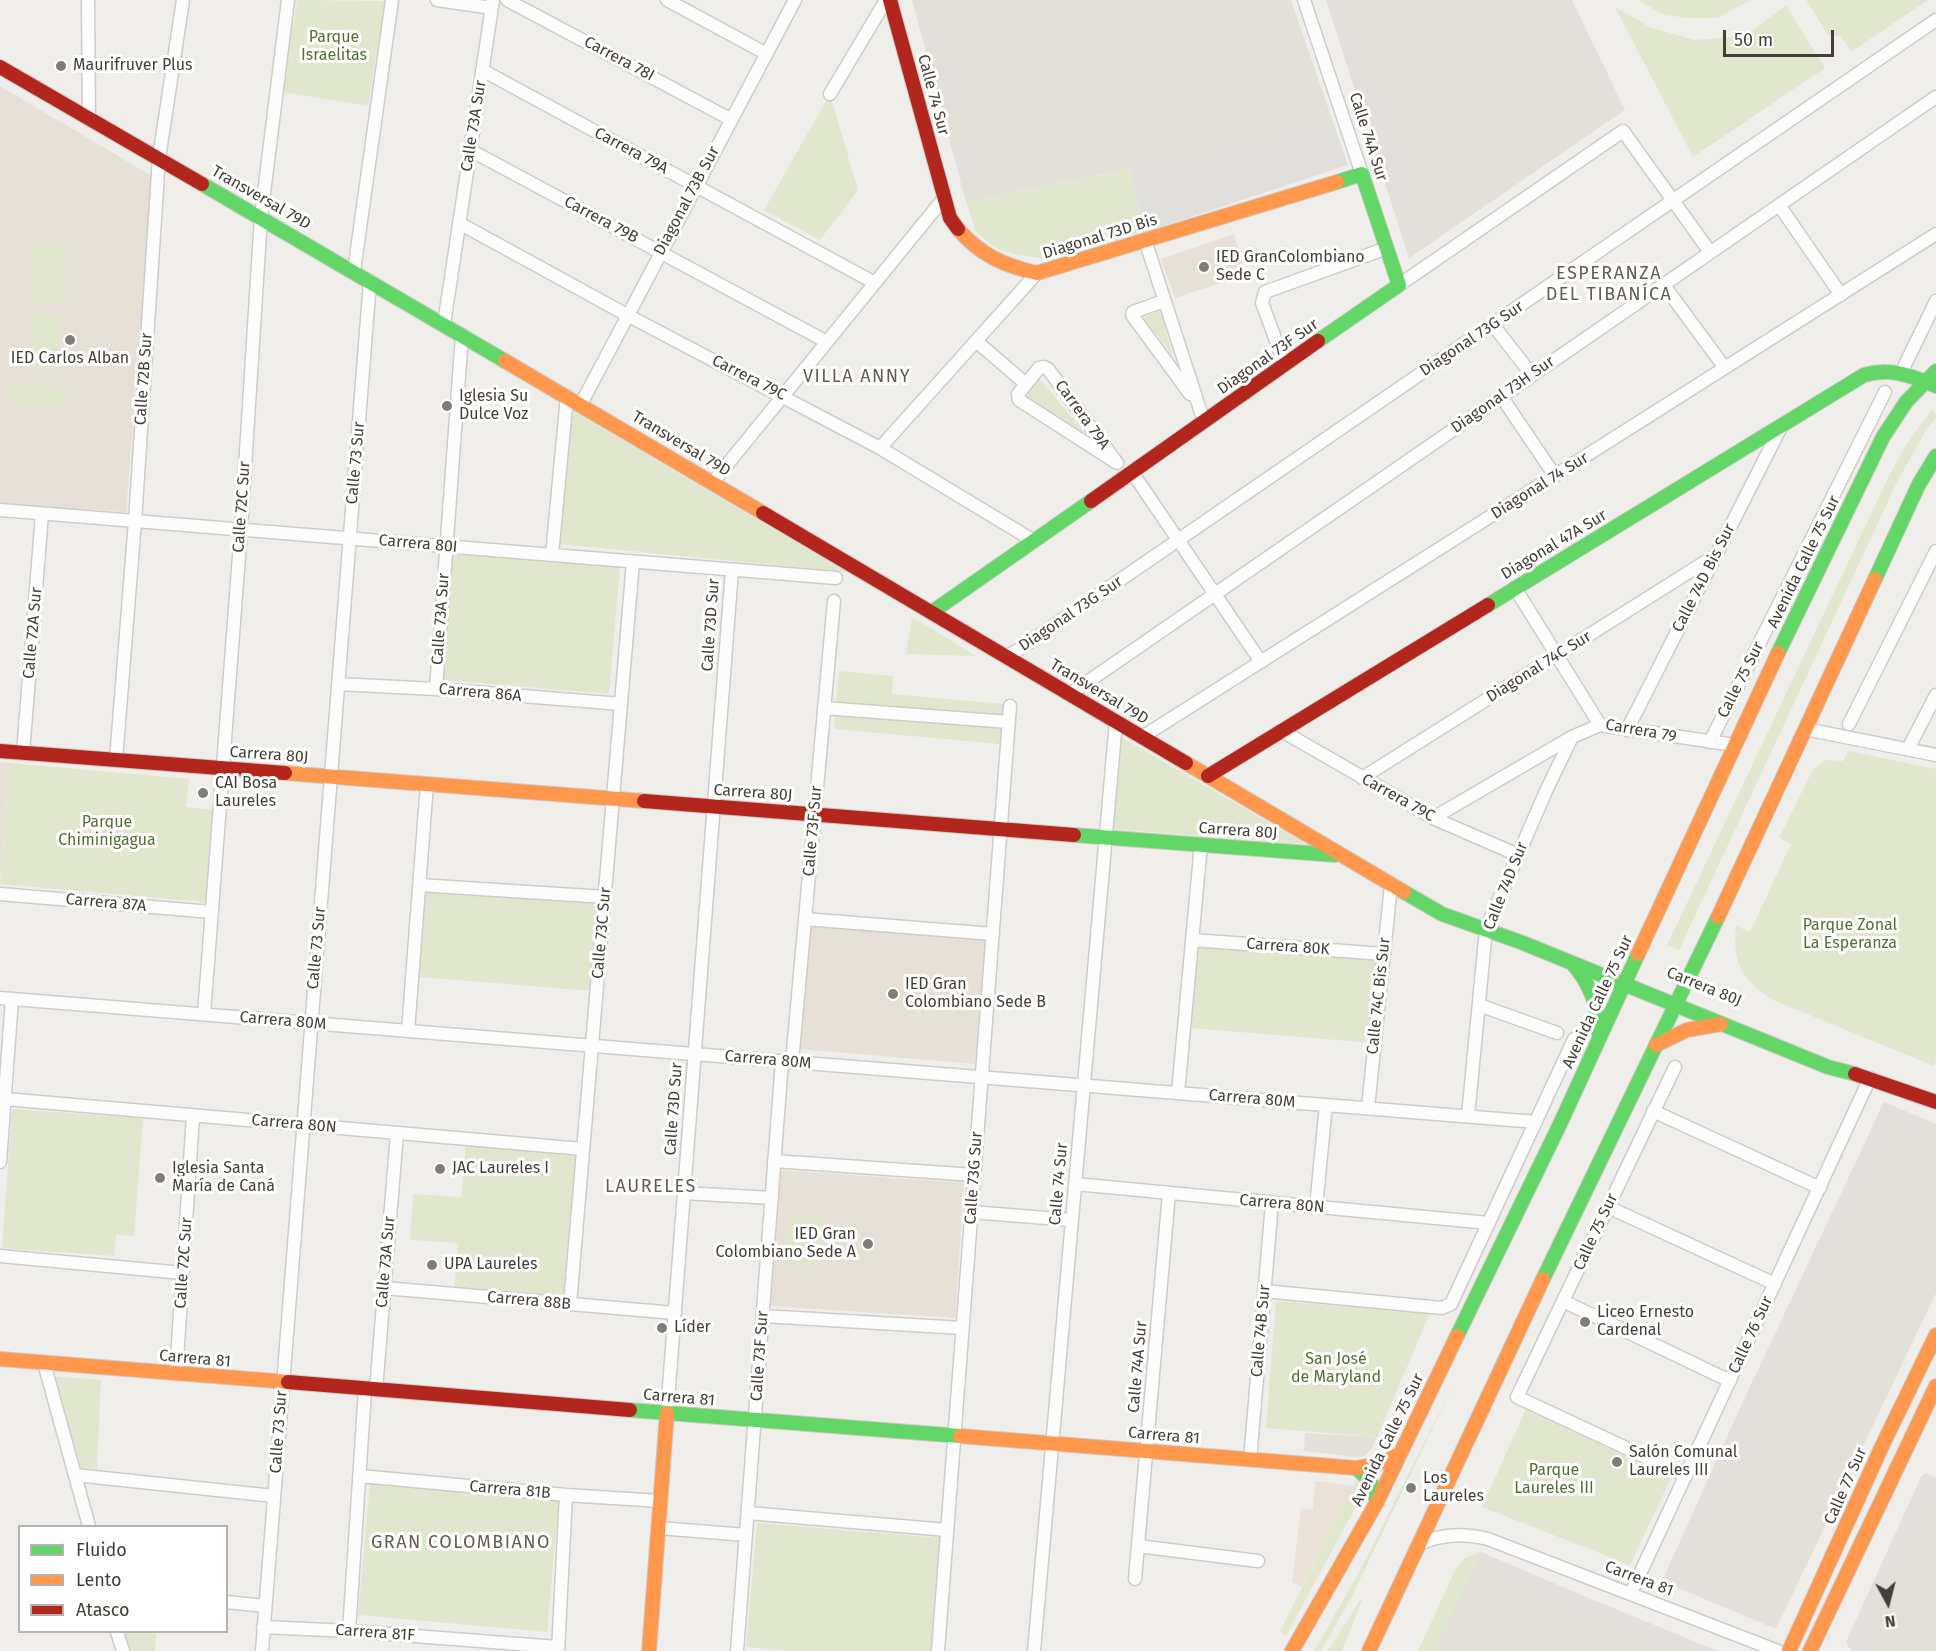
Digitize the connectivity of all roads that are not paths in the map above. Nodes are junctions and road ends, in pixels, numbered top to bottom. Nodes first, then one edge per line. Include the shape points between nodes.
1 (88, 0) edge
2 (183, 0) edge
3 (288, 0) edge
4 (392, 0) edge
5 (437, 0) edge
6 (507, 0) edge
7 (667, 0) edge
8 (795, 0) edge
9 (886, 0) edge
10 (890, 0) edge
11 (1304, 0) edge
12 (492, 4) edge
13 (1936, 20) edge
14 (765, 53) junction
15 (0, 68) edge
16 (482, 70) junction
17 (830, 94) dead end
18 (1936, 97) edge
19 (89, 118) junction
20 (730, 119) junction
21 (470, 150) junction
22 (159, 158) junction
23 (1362, 174) junction
24 (695, 186) junction
25 (944, 198) junction
26 (1673, 201) junction
27 (1779, 205) junction
28 (261, 217) junction
29 (459, 223) junction
30 (1936, 234) edge
31 (1145, 240) junction
32 (1387, 248) junction
33 (660, 252) junction
34 (1710, 252) junction
35 (354, 271) junction
36 (1037, 273) junction
37 (370, 281) junction
38 (875, 283) junction
39 (1663, 284) junction
40 (1399, 285) junction
41 (1841, 295) junction
42 (1164, 301) junction
43 (1936, 301) edge
44 (627, 315) junction
45 (444, 324) junction
46 (1493, 325) junction
47 (462, 335) junction
48 (976, 341) junction
49 (827, 342) junction
50 (1285, 365) junction
51 (1725, 368) junction
52 (1936, 371) edge
53 (1901, 373) junction
54 (1532, 375) junction
55 (1026, 384) junction
56 (1930, 384) edge
57 (1885, 392) dead end
58 (567, 396) junction
59 (783, 396) junction
60 (1501, 396) junction
61 (1196, 402) junction
62 (580, 404) junction
63 (1204, 422) junction
64 (1782, 426) junction
65 (880, 448) junction
66 (1936, 456) edge
67 (1132, 472) junction
68 (1555, 476) junction
69 (713, 482) junction
70 (0, 510) edge
71 (42, 514) junction
72 (135, 521) junction
73 (241, 530) junction
74 (350, 539) junction
75 (1179, 540) junction
76 (1034, 541) junction
77 (446, 546) junction
78 (1936, 551) edge
79 (552, 555) junction
80 (1716, 555) junction
81 (633, 562) junction
82 (732, 570) junction
83 (836, 578) dead end
84 (1515, 588) junction
85 (1215, 593) junction
86 (834, 601) dead end
87 (932, 612) junction
88 (1557, 655) junction
89 (1006, 656) junction
90 (1261, 662) junction
91 (338, 684) junction
92 (436, 689) junction
93 (1070, 694) junction
94 (1936, 695) edge
95 (621, 704) junction
96 (1010, 706) dead end
97 (824, 708) junction
98 (1116, 721) junction
99 (1009, 722) junction
100 (1849, 724) dead end
101 (1600, 725) junction
102 (1805, 729) junction
103 (1627, 730) junction
104 (1282, 731) junction
105 (1142, 737) junction
106 (1572, 737) junction
107 (1710, 742) junction
108 (1734, 746) junction
109 (1908, 749) junction
110 (0, 751) edge
111 (24, 753) junction
112 (1936, 755) edge
113 (116, 760) junction
114 (223, 768) junction
115 (331, 776) junction
116 (1208, 776) junction
117 (1362, 778) junction
118 (427, 784) junction
119 (613, 798) junction
120 (714, 806) junction
121 (814, 814) junction
122 (1433, 818) junction
123 (1000, 829) junction
124 (1105, 837) junction
125 (1201, 844) junction
126 (1341, 855) junction
127 (1518, 855) junction
128 (419, 885) junction
129 (1391, 885) junction
130 (0, 894) edge
131 (605, 897) junction
132 (211, 912) junction
133 (805, 919) junction
134 (1486, 929) junction
135 (993, 934) junction
136 (1192, 940) junction
137 (1384, 954) junction
138 (1572, 963) junction
139 (1627, 980) junction
140 (6, 998) edge
141 (1678, 1000) junction
142 (1479, 1005) junction
143 (204, 1014) junction
144 (311, 1023) junction
145 (1721, 1024) junction
146 (408, 1031) junction
147 (1557, 1033) dead end
148 (1574, 1039) dead end
149 (1598, 1041) junction
150 (1656, 1045) junction
151 (592, 1046) junction
152 (695, 1054) junction
153 (787, 1061) junction
154 (1675, 1066) dead end
155 (982, 1077) junction
156 (1870, 1078) junction
157 (1084, 1085) junction
158 (1178, 1093) junction
159 (5, 1099) junction
160 (1936, 1102) edge
161 (1326, 1105) junction
162 (1368, 1108) junction
163 (1653, 1111) junction
164 (193, 1116) junction
165 (1468, 1116) junction
166 (1536, 1122) junction
167 (303, 1125) junction
168 (397, 1133) junction
169 (584, 1149) junction
170 (774, 1161) junction
171 (0, 1162) edge
172 (974, 1176) junction
173 (1075, 1184) junction
174 (1820, 1188) junction
175 (684, 1192) junction
176 (1169, 1193) junction
177 (772, 1198) junction
178 (1272, 1203) junction
179 (1316, 1207) junction
180 (1608, 1207) junction
181 (971, 1212) junction
182 (1072, 1220) junction
183 (1489, 1223) junction
184 (0, 1256) edge
185 (183, 1273) junction
186 (1775, 1284) junction
187 (384, 1288) junction
188 (1264, 1291) junction
189 (1563, 1301) junction
190 (570, 1304) junction
191 (675, 1313) junction
192 (763, 1316) junction
193 (963, 1328) junction
194 (1936, 1335) edge
195 (0, 1359) edge
196 (44, 1363) junction
197 (176, 1374) junction
198 (1730, 1381) junction
199 (283, 1383) junction
200 (1936, 1386) edge
201 (370, 1390) junction
202 (667, 1413) junction
203 (755, 1420) junction
204 (954, 1436) junction
205 (1052, 1444) junction
206 (1147, 1452) junction
207 (1401, 1454) junction
208 (1250, 1460) junction
209 (1356, 1468) junction
210 (75, 1475) junction
211 (360, 1476) junction
212 (1686, 1476) junction
213 (566, 1495) junction
214 (274, 1496) junction
215 (660, 1501) junction
216 (1377, 1502) junction
217 (748, 1513) junction
218 (88, 1525) edge
219 (658, 1528) junction
220 (947, 1530) junction
221 (746, 1535) junction
222 (1418, 1545) junction
223 (1138, 1546) junction
224 (1258, 1561) dead end
225 (1135, 1579) dead end
226 (1631, 1593) junction
227 (228, 1602) edge
228 (265, 1605) junction
229 (263, 1627) junction
230 (349, 1631) junction
231 (117, 1633) edge
232 (558, 1649) edge
233 (123, 1651) edge
234 (262, 1651) edge
235 (649, 1651) edge
236 (737, 1651) edge
237 (938, 1651) edge
238 (1034, 1651) edge
239 (1292, 1651) edge
240 (1369, 1651) edge
241 (1778, 1651) edge
242 (1789, 1651) edge
243 (1810, 1651) edge

1 - 19 street
2 - 22 street, Calle 72B Sur
3 - 28 street, Calle 72C Sur
4 - 35 street
5 - 12 street
6 - 20 street, Carrera 78I
7 - 14 street
8 - 14 street, Diagonal 73B Sur
9 - 17 street
10 - 25 street, Calle 74 Sur
11 - 23 street, Calle 74A Sur
12 - 16 street, Calle 73A Sur
13 - 26 street, Diagonal 73G Sur
14 - 20 street, Diagonal 73B Sur
15 - 19 street, Transversal 79D
16 - 21 street, Calle 73A Sur
16 - 24 street, Carrera 79A
18 - 27 street, Diagonal 73H Sur
19 - 22 street, Transversal 79D
20 - 24 street, Diagonal 73B Sur
21 - 29 street, Calle 73A Sur
21 - 33 street, Carrera 79B
22 - 28 street, Transversal 79D
22 - 72 street, Calle 72B Sur
23 - 31 street, Diagonal 73D Bis
23 - 32 street, Calle 74A Sur
24 - 33 street, Diagonal 73B Sur
24 - 38 street, Carrera 79A
25 - 36 street, Calle 74 Sur via 950,218 974,248 1003,265
25 - 38 street
26 - 34 street
26 - 40 street, Diagonal 73F Sur via 1623,131
26 - 46 street, Diagonal 73G Sur
27 - 34 street, Diagonal 73H Sur
27 - 41 street
28 - 35 street, Transversal 79D
28 - 73 street, Calle 72C Sur
29 - 44 street, Carrera 79C
29 - 45 street, Calle 73A Sur
30 - 41 street, Diagonal 74 Sur
31 - 36 street, Diagonal 73D Bis
31 - 42 street
32 - 40 street, Calle 74A Sur
32 - 50 street via 1265,292 1262,303
33 - 44 street, Diagonal 73B Sur
33 - 49 street, Carrera 79B
34 - 39 street, Diagonal 73H Sur
35 - 37 street, Transversal 79D
36 - 48 street, Diagonal 73D Bis
37 - 45 street, Transversal 79D
37 - 74 street, Calle 73 Sur
38 - 49 street
39 - 51 street
39 - 54 street, Diagonal 73H Sur
40 - 50 street, Diagonal 73F Sur
41 - 51 street, Diagonal 74 Sur
42 - 61 street
42 - 61 street via 1132,315
43 - 53 street
44 - 59 street, Carrera 79C
44 - 62 street, Diagonal 73B Sur
45 - 47 street, Transversal 79D
46 - 54 street
46 - 75 street, Diagonal 73G Sur
47 - 58 street, Transversal 79D
47 - 77 street, Calle 73A Sur
48 - 55 street
48 - 65 street, Diagonal 73D Bis
49 - 59 street
50 - 63 street, Diagonal 73F Sur
51 - 68 street, Diagonal 74 Sur
52 - 56 street, Avenida Calle 75 Sur
53 - 56 street, Diagonal 47A Sur
53 - 64 street, Diagonal 47A Sur via 1887,369 1864,375
54 - 60 street, Diagonal 73H Sur
55 - 55 street, Carrera 79A via 1018,394 1019,400 1117,463 1048,369 1039,368
56 - 108 street, Avenida Calle 75 Sur via 1898,412 1882,436
57 - 107 street, Calle 75 Sur
58 - 62 street, Transversal 79D
58 - 79 street
59 - 65 street, Carrera 79C
59 - 69 street
60 - 68 street
60 - 85 street, Diagonal 73H Sur
61 - 63 street
62 - 69 street, Transversal 79D
63 - 67 street, Diagonal 73F Sur
64 - 80 street, Calle 74D Bis Sur
64 - 84 street, Diagonal 47A Sur
65 - 76 street, Carrera 79C
66 - 102 street via 1919,484
67 - 75 street
67 - 76 street, Diagonal 73F Sur
68 - 90 street, Diagonal 74 Sur
69 - 87 street, Transversal 79D
70 - 71 street, Carrera 80I
71 - 72 street, Carrera 80I
71 - 111 street, Calle 72A Sur
72 - 73 street, Carrera 80I
72 - 113 street, Calle 72B Sur
73 - 74 street, Carrera 80I
73 - 114 street, Calle 72C Sur
74 - 77 street, Carrera 80I
74 - 91 street, Calle 73 Sur
75 - 85 street
75 - 89 street, Diagonal 73G Sur
76 - 87 street, Diagonal 73F Sur
77 - 79 street, Carrera 80I
77 - 92 street, Calle 73A Sur
78 - 100 street
79 - 81 street, Carrera 80I
80 - 88 street, Diagonal 74C Sur
80 - 103 street, Calle 74D Bis Sur
81 - 82 street, Carrera 80I
81 - 95 street, Calle 73C Sur
82 - 83 street, Carrera 80I
82 - 120 street, Calle 73D Sur
84 - 88 street, Carrera 79
84 - 104 street, Diagonal 47A Sur
85 - 90 street
85 - 93 street, Diagonal 73H Sur
86 - 97 street, Calle 73F Sur
87 - 89 street, Transversal 79D
88 - 101 street, Carrera 79
88 - 117 street, Diagonal 74C Sur
89 - 93 street, Transversal 79D
90 - 105 street, Diagonal 74 Sur
91 - 92 street, Carrera 86A
91 - 115 street, Calle 73 Sur
92 - 95 street, Carrera 86A
93 - 98 street, Transversal 79D
94 - 109 street
95 - 119 street, Calle 73C Sur
96 - 99 street, Calle 73G Sur
97 - 99 street
97 - 121 street, Calle 73F Sur
98 - 105 street, Transversal 79D
98 - 124 street, Calle 74 Sur
99 - 123 street, Calle 73G Sur
101 - 103 street, Carrera 79
101 - 106 street
102 - 109 street
102 - 141 street
103 - 107 street, Carrera 79
104 - 116 street, Diagonal 47A Sur
104 - 117 street, Carrera 79C
105 - 116 street, Transversal 79D
106 - 122 street
106 - 127 street, Calle 74D Sur
107 - 108 street, Carrera 79
108 - 139 street, Avenida Calle 75 Sur
109 - 112 street
110 - 111 street, Carrera 80J
111 - 113 street, Carrera 80J
113 - 114 street, Carrera 80J
114 - 115 street, Carrera 80J
114 - 132 street, Calle 72C Sur
115 - 118 street, Carrera 80J
115 - 144 street, Calle 73 Sur
116 - 126 street, Transversal 79D
117 - 122 street, Carrera 79C
118 - 119 street, Carrera 80J
118 - 128 street
119 - 120 street, Carrera 80J
119 - 131 street, Calle 73C Sur
120 - 121 street, Carrera 80J
120 - 152 street, Calle 73D Sur
121 - 123 street, Carrera 80J
121 - 133 street, Calle 73F Sur
122 - 127 street, Carrera 79C
123 - 124 street, Carrera 80J
123 - 135 street, Calle 73G Sur
124 - 125 street, Carrera 80J
124 - 157 street, Calle 74 Sur
125 - 126 street, Carrera 80J
125 - 136 street
126 - 129 street, Carrera 80J
127 - 134 street, Calle 74D Sur
128 - 131 street
128 - 146 street
129 - 134 street, Carrera 80J via 1442,914
129 - 137 street, Calle 74C Bis Sur
130 - 132 street, Carrera 87A
131 - 151 street, Calle 73C Sur
132 - 143 street, Calle 72C Sur
133 - 135 street
133 - 153 street, Calle 73F Sur
134 - 138 street, Carrera 80J
134 - 139 street, Carrera 80J via 1527,934
134 - 142 street, Calle 74D Sur
135 - 155 street, Calle 73G Sur
136 - 137 street, Carrera 80K
136 - 158 street
137 - 162 street, Calle 74C Bis Sur
138 - 139 street, Carrera 80J
138 - 149 street via 1597,1004
139 - 141 street, Carrera 80J
139 - 149 street, Avenida Calle 75 Sur
140 - 143 street, Carrera 80M
140 - 159 street
141 - 145 street, Carrera 80J
141 - 150 street
141 - 156 street, Carrera 80J via 1832,1056
142 - 147 street
142 - 165 street, Calle 74D Sur
143 - 144 street, Carrera 80M
144 - 146 street, Carrera 80M
144 - 167 street, Calle 73 Sur
145 - 150 street via 1677,1032
145 - 156 street, Carrera 80J via 1828,1067
146 - 151 street, Carrera 80M
148 - 166 street
149 - 207 street, Avenida Calle 75 Sur
150 - 222 street
151 - 152 street, Carrera 80M
151 - 169 street, Calle 73C Sur
152 - 153 street, Carrera 80M
152 - 175 street, Calle 73D Sur
153 - 155 street, Carrera 80M
153 - 170 street, Calle 73F Sur
154 - 163 street, Calle 75 Sur
155 - 157 street, Carrera 80M
155 - 172 street, Calle 73G Sur
156 - 160 street, Carrera 80J
156 - 174 street, Calle 76 Sur
157 - 158 street, Carrera 80M
157 - 173 street, Calle 74 Sur
158 - 161 street, Carrera 80M
159 - 164 street, Carrera 80N
159 - 171 street
161 - 162 street, Carrera 80M
161 - 179 street
162 - 165 street, Carrera 80M
163 - 174 street
163 - 180 street, Calle 75 Sur
164 - 167 street, Carrera 80N
164 - 185 street, Calle 72C Sur
165 - 166 street, Carrera 80M
166 - 183 street
167 - 168 street, Carrera 80N
167 - 199 street, Calle 73 Sur
168 - 169 street, Carrera 80N
168 - 187 street, Calle 73A Sur
169 - 190 street, Calle 73C Sur
170 - 172 street
170 - 177 street, Calle 73F Sur
172 - 181 street, Calle 73G Sur
173 - 176 street, Carrera 80N
173 - 182 street, Calle 74 Sur
174 - 186 street, Calle 76 Sur
175 - 177 street
175 - 191 street, Calle 73D Sur
176 - 178 street, Carrera 80N
176 - 206 street, Calle 74A Sur
177 - 192 street, Calle 73F Sur
178 - 179 street, Carrera 80N
178 - 188 street, Calle 74B Sur
179 - 183 street, Carrera 80N
180 - 186 street
180 - 189 street, Calle 75 Sur
181 - 182 street
181 - 193 street, Calle 73G Sur
182 - 205 street, Calle 74 Sur
183 - 188 street via 1453,1302 1442,1308
184 - 185 street
185 - 197 street, Calle 72C Sur
186 - 198 street, Calle 76 Sur
187 - 190 street, Carrera 88B
187 - 201 street, Calle 73A Sur
188 - 208 street, Calle 74B Sur
189 - 198 street
189 - 212 street, Calle 75 Sur via 1517,1397
190 - 191 street, Carrera 88B
191 - 202 street, Calle 73D Sur
192 - 193 street
192 - 203 street, Calle 73F Sur
193 - 204 street, Calle 73G Sur
194 - 242 street, Calle 77 Sur
195 - 196 street, Carrera 81
196 - 197 street, Carrera 81
196 - 210 street
197 - 199 street, Carrera 81
198 - 212 street, Calle 76 Sur
199 - 201 street, Carrera 81
199 - 214 street, Calle 73 Sur
200 - 243 street
201 - 202 street, Carrera 81
201 - 211 street, Calle 73A Sur
202 - 203 street, Carrera 81
202 - 215 street, Calle 73D Sur
203 - 204 street, Carrera 81
203 - 217 street, Calle 73F Sur
204 - 205 street, Carrera 81
204 - 220 street, Calle 73G Sur
205 - 206 street, Carrera 81
205 - 238 street, Calle 74 Sur
206 - 208 street, Carrera 81
206 - 223 street, Calle 74A Sur
207 - 209 street, Carrera 81
207 - 216 street, Avenida Calle 75 Sur
208 - 209 street, Carrera 81
209 - 216 street via 1372,1484
210 - 214 street
210 - 218 street
211 - 213 street, Carrera 81B
211 - 230 street, Calle 73A Sur
212 - 226 street, Calle 76 Sur
213 - 215 street, Carrera 81B
213 - 232 street
214 - 228 street, Calle 73 Sur
215 - 219 street, Calle 73D Sur
216 - 239 street, Avenida Calle 75 Sur
217 - 220 street
217 - 221 street, Calle 73F Sur
219 - 221 street
219 - 235 street, Calle 73D Sur
220 - 237 street, Calle 73G Sur
221 - 236 street, Calle 73F Sur
222 - 226 street, Carrera 81 via 1445,1535 1488,1539
222 - 240 street
223 - 224 street
223 - 225 street, Calle 74A Sur
226 - 241 street, Carrera 81
227 - 228 street
228 - 229 street, Calle 73 Sur
229 - 230 street, Carrera 81F
229 - 234 street, Calle 73 Sur
230 - 232 street, Carrera 81F
231 - 233 street

